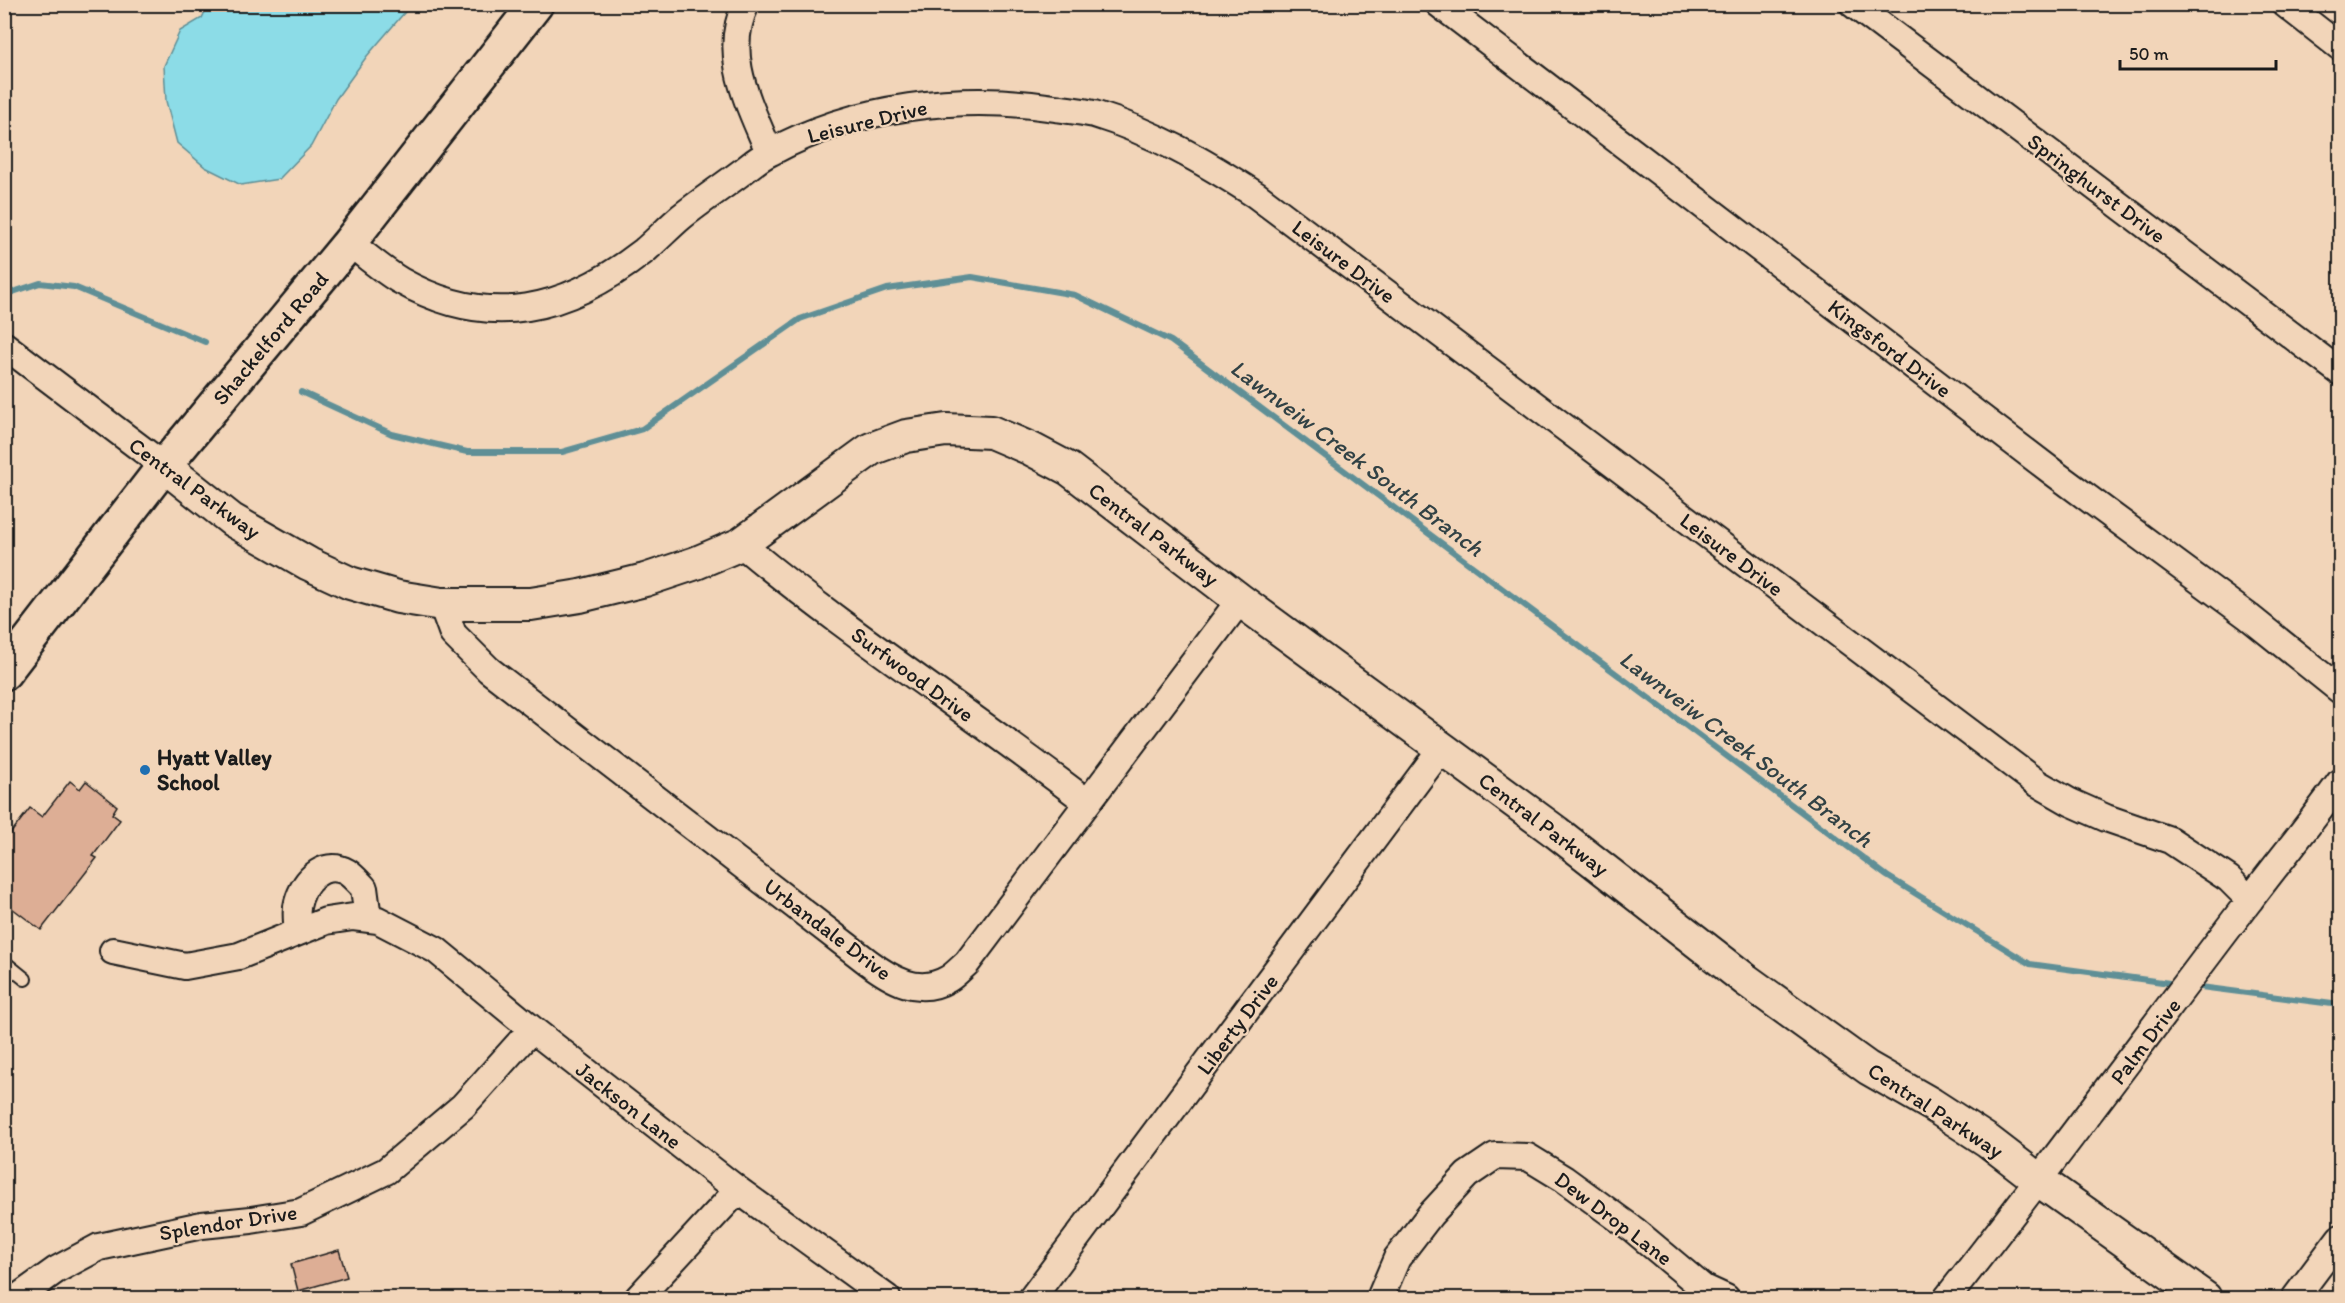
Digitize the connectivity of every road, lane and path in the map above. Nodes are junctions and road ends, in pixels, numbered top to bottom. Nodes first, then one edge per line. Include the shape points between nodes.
1 (536, 4) edge
2 (746, 4) edge
3 (1439, 4) edge
4 (1853, 4) edge
5 (2285, 4) edge
6 (2340, 47) edge
7 (769, 152) junction
8 (348, 243) junction
9 (4, 345) edge
10 (2340, 372) edge
11 (164, 466) junction
12 (741, 544) junction
13 (1240, 600) junction
14 (442, 604) junction
15 (4, 674) edge
16 (2340, 690) edge
17 (1441, 749) junction
18 (2340, 783) edge
19 (1087, 802) junction
20 (2250, 900) junction
21 (368, 918) junction
22 (298, 932) junction
23 (113, 951) dead end
24 (4, 962) edge
25 (24, 979) dead end
26 (532, 1029) junction
27 (2040, 1181) junction
28 (738, 1190) junction
29 (2340, 1238) edge
30 (17, 1299) edge
31 (638, 1299) edge
32 (887, 1299) edge
33 (1032, 1299) edge
34 (1380, 1299) edge
35 (1726, 1299) edge
36 (1947, 1299) edge
37 (2205, 1299) edge
38 (2295, 1299) edge

1 - 8 main road, Shackelford Road
2 - 7 street via 735,50 741,85
3 - 16 street, Kingsford Drive
4 - 10 street, Springhurst Drive
5 - 6 street
7 - 8 street, Leisure Drive via 634,257 594,284 545,305 492,310 436,298 400,280
7 - 20 street, Leisure Drive via 816,130 898,108 998,100 1092,114 1177,148 1256,195 2037,783 2106,818 2170,840 2229,879
8 - 11 main road, Shackelford Road
9 - 11 street, Central Parkway
11 - 14 street, Central Parkway via 232,520 309,564 350,583
11 - 15 main road, Shackelford Road
12 - 13 street, Central Parkway via 871,449 906,436 946,430 991,432 1069,469
12 - 14 street, Central Parkway via 645,580 580,596 531,604
12 - 19 street, Surfwood Drive via 795,589
13 - 17 street, Central Parkway
13 - 19 street, Urbandale Drive
14 - 19 street, Urbandale Drive via 453,634 489,670 889,978 910,986 948,979 967,963
17 - 27 street, Central Parkway via 1556,832 1772,999 1868,1068 1988,1141
17 - 33 street, Liberty Drive
18 - 20 street, Palm Drive
20 - 27 street, Palm Drive
21 - 22 street, Jackson Lane via 326,921
21 - 22 street via 364,888 346,872 328,867 317,871 303,892 297,908
21 - 26 street, Jackson Lane via 436,950
22 - 23 street, Jackson Lane via 239,956 185,966
24 - 25 lane
26 - 28 street, Jackson Lane
26 - 30 street, Splendor Drive via 463,1106 386,1172 301,1212 202,1225 99,1246 56,1270
27 - 36 street, Palm Drive
27 - 37 street, Central Parkway
28 - 31 street
28 - 32 street, Jackson Lane
29 - 38 street
34 - 35 street, Dew Drop Lane via 1397,1258 1430,1215 1467,1174 1495,1155 1528,1156 1634,1230 1702,1287

